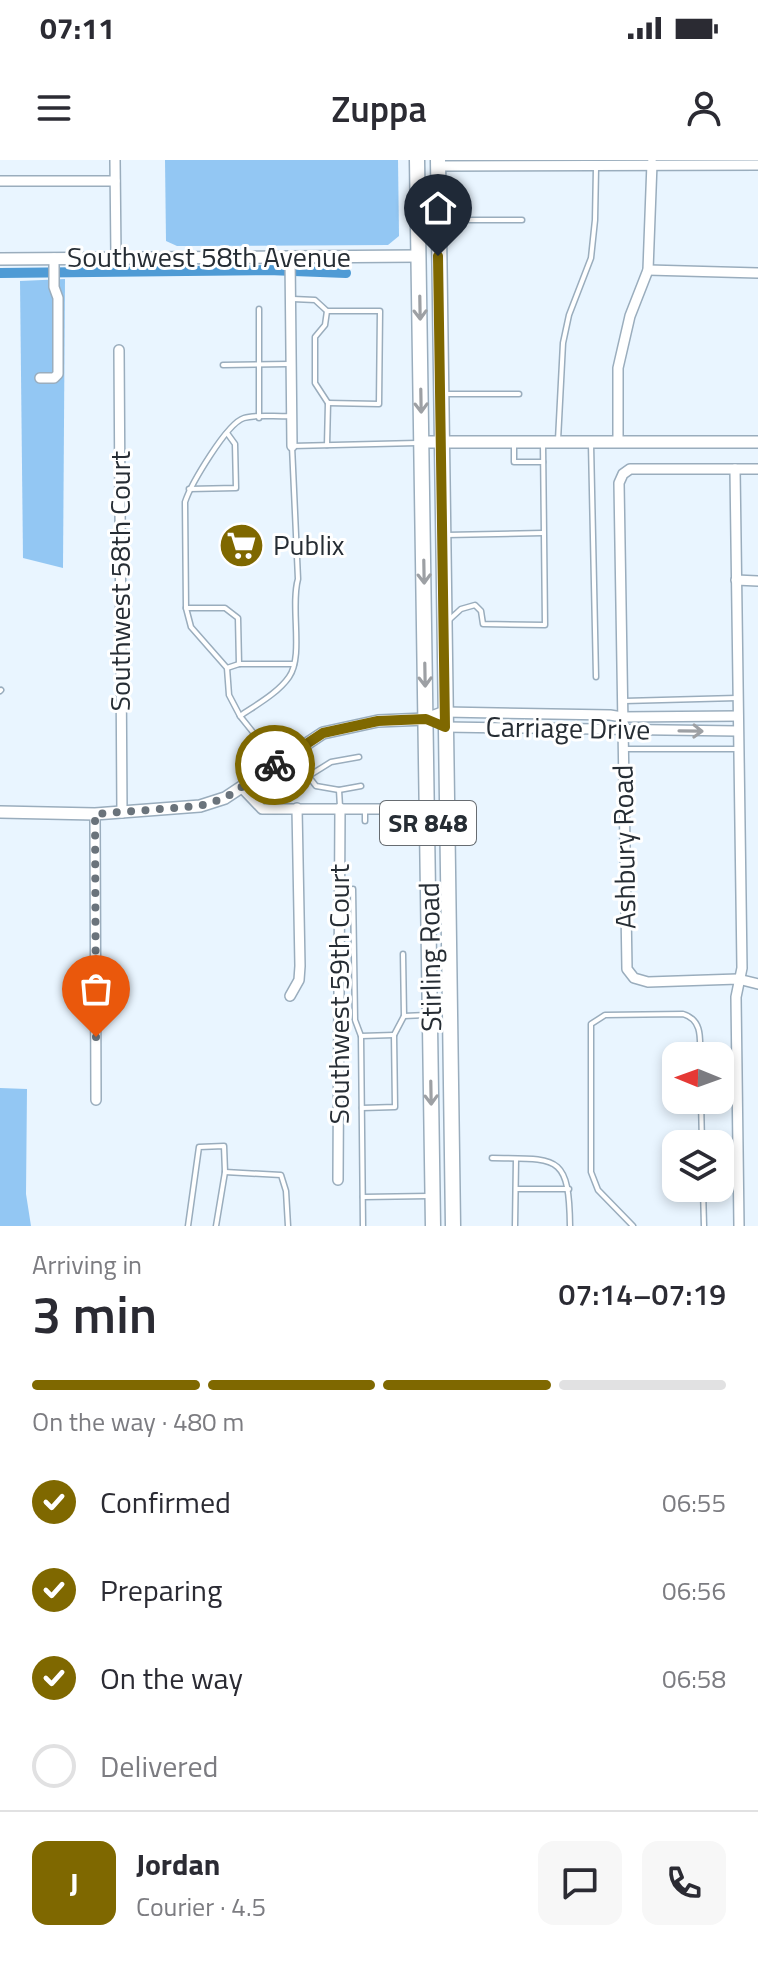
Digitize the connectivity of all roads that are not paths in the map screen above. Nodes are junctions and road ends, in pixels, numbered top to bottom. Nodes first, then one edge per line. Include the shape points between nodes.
1 (115, 160) edge
2 (417, 160) edge
3 (435, 162) edge
4 (652, 163) edge
5 (504, 164) edge
6 (530, 164) edge
7 (584, 164) edge
8 (758, 165) edge
9 (596, 168) junction
10 (0, 181) edge
11 (115, 181) junction
12 (438, 220) junction
13 (522, 220) dead end
14 (419, 256) junction
15 (116, 257) junction
16 (290, 257) junction
17 (0, 259) edge
18 (54, 260) junction
19 (648, 270) junction
20 (758, 273) edge
21 (290, 299) junction
22 (259, 309) dead end
23 (327, 311) junction
24 (119, 350) dead end
25 (259, 364) junction
26 (291, 364) junction
27 (223, 365) dead end
28 (40, 378) dead end
29 (440, 394) junction
30 (519, 394) dead end
31 (328, 403) junction
32 (292, 416) junction
33 (259, 418) junction
34 (227, 433) junction
35 (543, 441) junction
36 (558, 441) junction
37 (591, 441) junction
38 (618, 441) junction
39 (422, 442) junction
40 (441, 442) junction
41 (515, 442) junction
42 (758, 442) edge
43 (327, 445) junction
44 (292, 446) junction
45 (543, 462) junction
46 (735, 469) junction
47 (758, 469) edge
48 (189, 489) junction
49 (543, 533) junction
50 (442, 535) junction
51 (736, 580) junction
52 (758, 581) edge
53 (186, 608) junction
54 (444, 624) junction
55 (239, 664) junction
56 (294, 664) junction
57 (227, 668) junction
58 (596, 677) dead end
59 (737, 698) junction
60 (621, 701) junction
61 (485, 714) junction
62 (240, 716) junction
63 (738, 716) junction
64 (622, 717) junction
65 (426, 719) junction
66 (445, 720) junction
67 (485, 727) junction
68 (622, 730) junction
69 (737, 731) junction
70 (622, 749) junction
71 (738, 749) junction
72 (292, 754) junction
73 (359, 757) dead end
74 (278, 763) junction
75 (309, 774) junction
76 (361, 786) dead end
77 (242, 788) junction
78 (286, 790) dead end
79 (339, 790) junction
80 (297, 808) junction
81 (340, 808) junction
82 (365, 808) junction
83 (399, 809) junction
84 (0, 812) edge
85 (122, 813) junction
86 (95, 814) junction
87 (365, 821) dead end
88 (399, 821) dead end
89 (428, 821) junction
90 (353, 889) dead end
91 (403, 954) dead end
92 (738, 979) junction
93 (758, 984) edge
94 (290, 996) dead end
95 (430, 1015) junction
96 (450, 1015) junction
97 (404, 1016) junction
98 (394, 1035) junction
99 (361, 1036) junction
100 (699, 1042) edge
101 (96, 1100) dead end
102 (362, 1108) junction
103 (492, 1158) dead end
104 (516, 1159) junction
105 (225, 1172) junction
106 (338, 1180) dead end
107 (516, 1189) junction
108 (569, 1189) junction
109 (433, 1196) junction
110 (363, 1197) junction
111 (703, 1202) edge
112 (188, 1226) edge
113 (216, 1226) edge
114 (288, 1226) edge
115 (363, 1226) edge
116 (433, 1226) edge
117 (453, 1226) edge
118 (515, 1226) edge
119 (570, 1226) edge
120 (633, 1226) edge
121 (704, 1226) edge
122 (739, 1226) edge

1 - 11 street
2 - 14 main road, Stirling Road / SR 848
3 - 5 street
3 - 12 main road, Stirling Road / SR 848
4 - 8 street
4 - 9 street
4 - 19 street
5 - 6 street
6 - 7 street
7 - 9 street
9 - 36 lane via 591,258 563,343
10 - 11 street
11 - 15 street
12 - 13 lane
12 - 29 main road, Stirling Road / SR 848
14 - 16 street, Southwest 58th Avenue
14 -> 39 main road, Stirling Road / SR 848
15 - 16 street, Southwest 58th Avenue
15 - 18 street, Southwest 58th Avenue
16 - 21 street
17 - 18 street, Southwest 58th Avenue
18 - 28 street via 58,374
19 - 20 street
19 - 38 street via 618,368
21 - 23 lane via 315,300
21 - 26 street
22 - 25 lane
23 - 31 lane via 325,325 315,337 315,383
23 - 31 lane via 380,311 379,404
24 - 85 street, Southwest 58th Court
25 - 26 lane
25 - 27 lane
25 - 33 lane
26 - 32 street
29 - 30 lane
29 - 40 main road, Stirling Road / SR 848
31 - 43 lane
32 - 33 lane
32 - 44 street
33 - 34 lane via 243,418
34 - 48 lane
34 - 48 lane via 235,444 236,488
35 - 36 street
35 - 41 street
35 - 45 lane
36 - 37 street
37 - 38 street
37 - 58 lane
38 - 42 street
39 - 40 street
39 - 43 lane
39 -> 65 main road, Stirling Road / SR 848
40 - 41 street
40 - 50 main road, Stirling Road / SR 848
41 - 45 lane via 514,462
43 - 44 lane
44 - 56 lane via 298,579
45 - 49 lane
46 - 47 street
46 - 51 street
46 - 60 street, Ashbury Road via 630,469 623,474
48 - 53 lane
49 - 50 lane
49 - 54 lane via 545,625 483,624 475,605
50 - 54 main road, Stirling Road / SR 848
51 - 52 street
51 - 59 street
53 - 55 lane via 225,608 238,618
53 - 57 lane via 191,627
54 - 66 main road, Stirling Road / SR 848
55 - 56 lane
55 - 57 lane
56 - 62 lane via 287,680
57 - 62 lane via 229,695
59 - 60 lane
59 - 63 street
60 - 64 street, Ashbury Road
61 - 64 street, Carriage Drive
61 - 66 street, Carriage Drive
61 - 67 street
62 - 74 lane
63 - 64 street, Carriage Drive
63 - 69 street
64 - 68 street, Ashbury Road
65 - 66 street, Carriage Drive
65 - 72 street via 378,721 323,733
65 - 89 main road, Stirling Road / SR 848
66 - 67 street, Carriage Drive
66 - 96 main road, Stirling Road / SR 848
67 - 68 street, Carriage Drive
68 -> 69 street, Carriage Drive
68 - 70 street, Ashbury Road
69 - 71 street
70 - 71 lane
70 - 92 street, Ashbury Road via 627,969 648,982
71 - 92 street
72 - 74 street
72 - 75 lane
73 - 75 lane via 331,762
74 - 77 street
75 - 78 lane
75 - 79 lane via 316,786
76 - 79 lane
77 - 80 street via 262,809
77 - 85 street via 200,806
79 - 81 lane
80 - 81 street
80 - 94 street, Southwest 59th Court via 300,966
81 - 82 street
81 - 106 street, Southwest 59th Court
82 - 83 street
82 - 87 lane
83 - 88 lane
83 - 89 street
84 - 86 street
85 - 86 street
86 - 101 street
89 - 95 main road, Stirling Road / SR 848
90 - 99 lane via 355,1020
91 - 97 lane
92 - 93 street
92 - 122 street
95 - 96 main road
95 - 97 lane
95 -> 109 main road, Stirling Road / SR 848
96 - 117 main road, Stirling Road / SR 848
97 - 98 lane
98 - 99 lane
98 - 102 lane via 395,1107
99 - 102 lane
100 - 120 lane via 698,1025 683,1014 605,1015 591,1024 591,1172 598,1190
102 - 110 lane
103 - 104 lane
104 - 107 lane
104 - 108 lane via 549,1160 563,1170
105 - 112 lane via 224,1146 199,1147
105 - 113 lane
105 - 114 lane via 281,1175
107 - 108 lane
107 - 118 lane
108 - 119 lane
109 - 110 lane
109 - 116 main road, Stirling Road / SR 848
110 - 115 lane
111 - 121 lane

